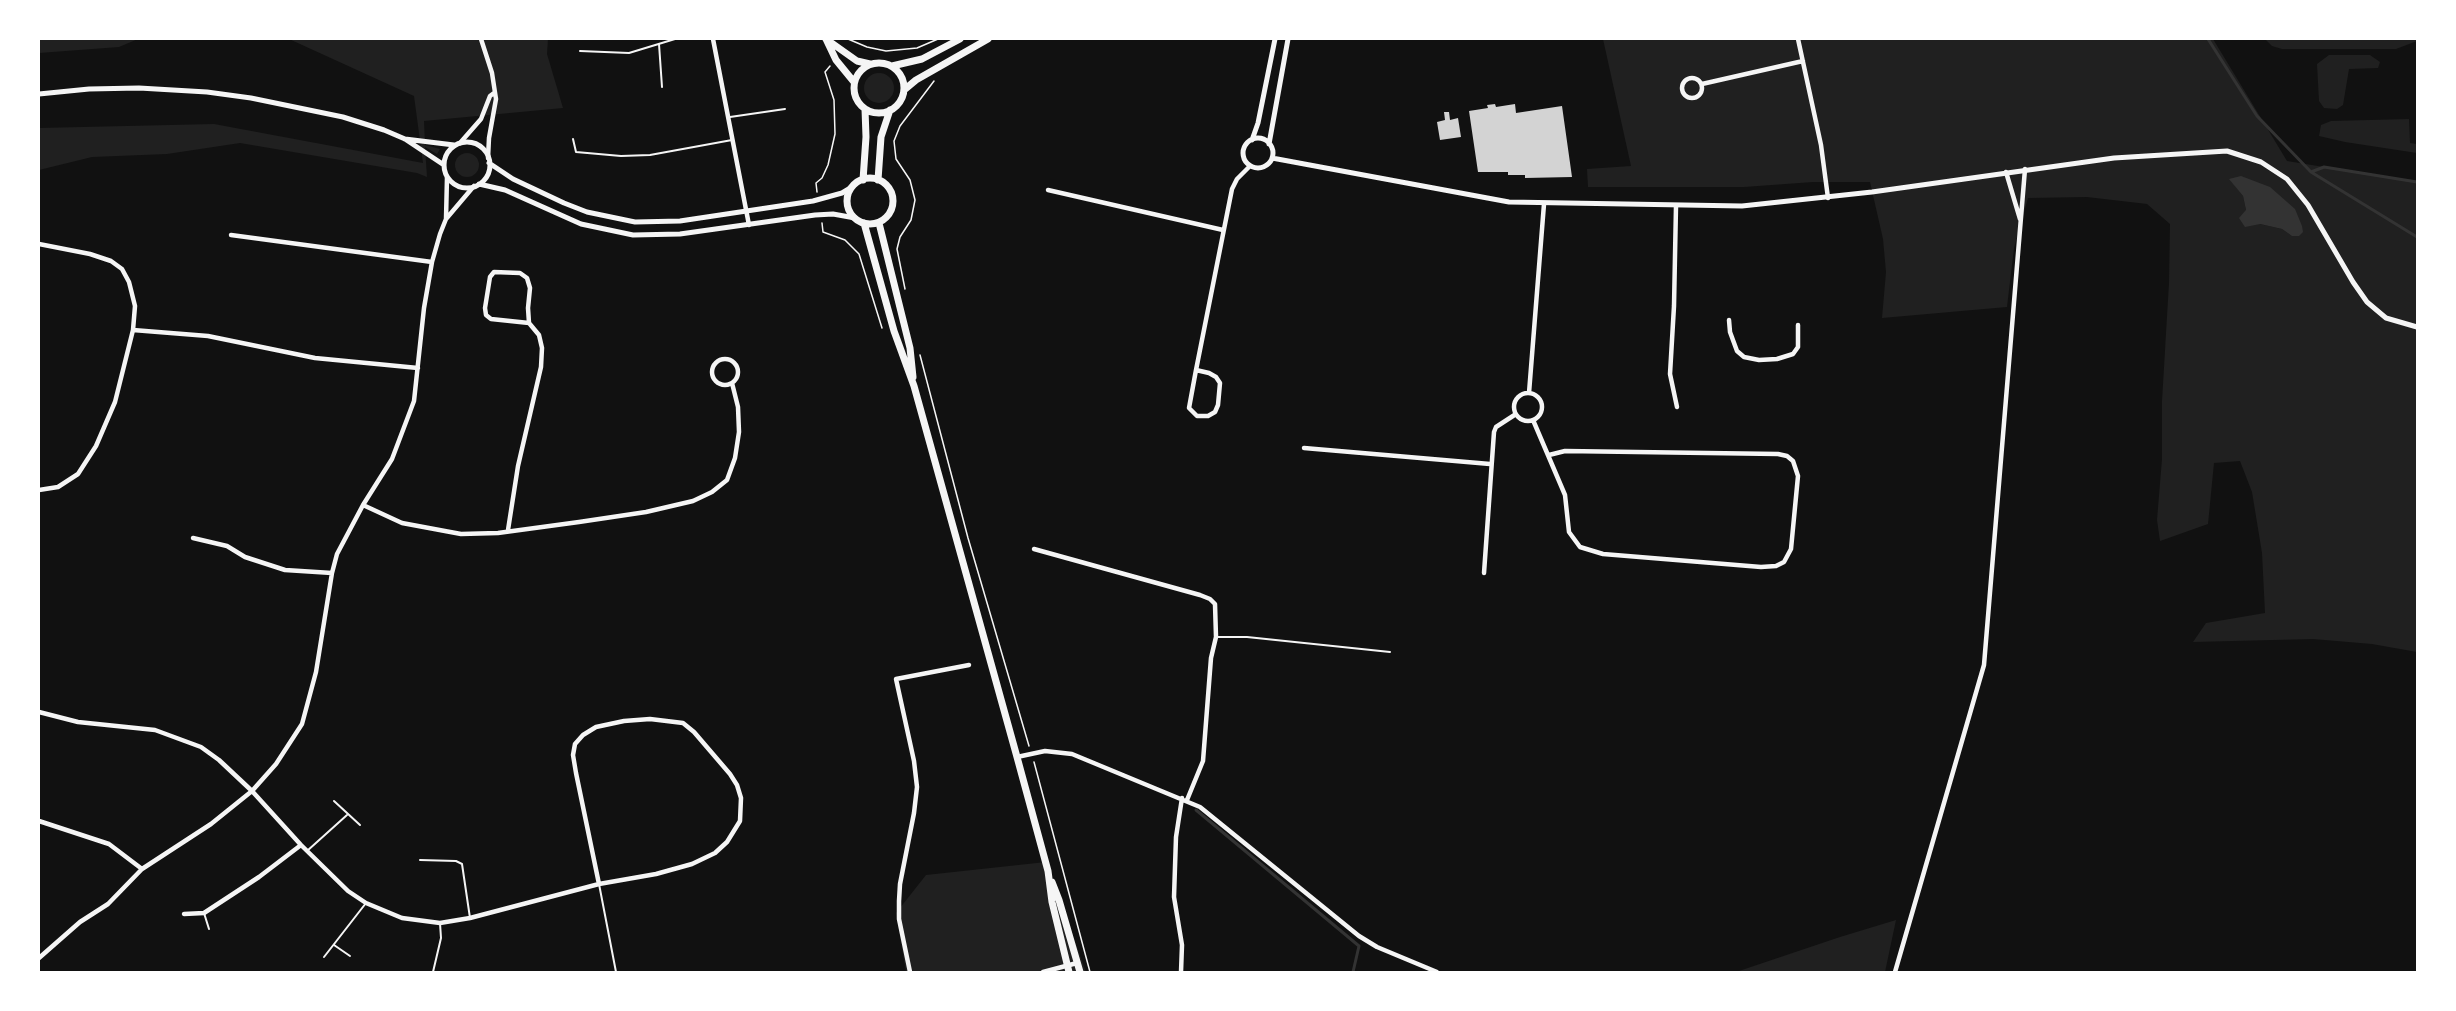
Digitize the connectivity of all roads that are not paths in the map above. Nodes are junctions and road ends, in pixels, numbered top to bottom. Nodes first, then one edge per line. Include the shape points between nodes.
1 (481, 39) edge
2 (675, 39) edge
3 (713, 39) edge
4 (826, 39) edge
5 (960, 39) edge
6 (988, 39) edge
7 (1275, 39) edge
8 (1288, 39) edge
9 (1798, 39) edge
10 (659, 44) junction
11 (580, 51) dead end
12 (1803, 61) junction
13 (870, 64) junction
14 (892, 66) junction
15 (854, 82) junction
16 (1702, 84) junction
17 (662, 87) dead end
18 (904, 90) junction
19 (494, 93) junction
20 (39, 94) edge
21 (785, 109) dead end
22 (865, 109) junction
23 (890, 110) junction
24 (730, 117) junction
25 (405, 139) junction
26 (573, 139) dead end
27 (732, 140) junction
28 (1252, 140) junction
29 (457, 144) junction
30 (1269, 144) junction
31 (1272, 158) junction
32 (489, 160) junction
33 (444, 165) junction
34 (1250, 166) junction
35 (2025, 169) junction
36 (2006, 172) junction
37 (447, 177) junction
38 (863, 180) junction
39 (878, 180) junction
40 (476, 185) junction
41 (852, 187) junction
42 (1048, 190) dead end
43 (1828, 198) junction
44 (1544, 204) junction
45 (1676, 206) junction
46 (747, 211) junction
47 (855, 218) junction
48 (446, 219) junction
49 (2020, 219) junction
50 (879, 223) junction
51 (864, 224) junction
52 (750, 225) junction
53 (1223, 230) junction
54 (231, 235) dead end
55 (39, 244) edge
56 (432, 262) junction
57 (1729, 320) dead end
58 (529, 323) junction
59 (1798, 325) dead end
60 (2417, 327) edge
61 (133, 330) junction
62 (418, 368) junction
63 (1196, 370) junction
64 (732, 383) junction
65 (914, 386) junction
66 (1529, 393) junction
67 (1677, 408) dead end
68 (1516, 414) junction
69 (1533, 420) junction
70 (1304, 448) dead end
71 (1549, 455) junction
72 (1490, 464) junction
73 (39, 490) edge
74 (363, 505) junction
75 (508, 530) junction
76 (193, 538) dead end
77 (1034, 549) dead end
78 (332, 573) junction
79 (1484, 573) dead end
80 (1216, 637) junction
81 (1390, 652) dead end
82 (969, 665) dead end
83 (39, 712) edge
84 (1017, 757) junction
85 (252, 791) junction
86 (1185, 799) junction
87 (334, 801) dead end
88 (347, 815) junction
89 (39, 821) edge
90 (360, 825) dead end
91 (301, 845) junction
92 (307, 851) junction
93 (420, 860) dead end
94 (142, 869) junction
95 (1047, 871) junction
96 (599, 884) junction
97 (366, 903) junction
98 (204, 913) junction
99 (184, 914) dead end
100 (470, 918) junction
101 (440, 923) junction
102 (209, 929) dead end
103 (334, 945) junction
104 (350, 956) dead end
105 (324, 957) dead end
106 (39, 958) edge
107 (1077, 963) junction
108 (1069, 969) edge
109 (434, 972) edge
110 (616, 972) edge
111 (910, 972) edge
112 (1043, 972) edge
113 (1080, 972) edge
114 (1181, 972) edge
115 (1437, 972) edge
116 (1895, 972) edge

1 - 19 street
2 - 10 lane
3 - 24 street
4 - 13 main road via 856,61
4 - 15 main road via 836,60
5 - 14 main road via 922,58
6 - 18 main road
7 - 28 street
8 - 30 street
9 - 12 street
10 - 11 lane via 622,54
10 - 17 lane
12 - 16 street
12 - 43 street
13 - 14 main road
13 - 15 main road via 857,74
14 - 18 main road via 901,76
15 - 22 main road via 854,95
16 - 16 street via 1691,78 1683,84 1682,91 1696,98 1701,94
18 - 23 main road via 900,102
19 - 29 street via 489,96 481,119
19 - 32 street
20 - 25 street via 139,88 207,92 343,117
21 - 24 lane
22 - 23 main road via 878,113
22 - 38 main road
23 - 39 main road via 881,138
24 - 27 street
25 - 29 street
25 - 33 street
26 - 27 lane via 576,152 621,156 650,155
27 - 46 street
28 - 30 street via 1261,139
28 - 34 street via 1243,150
29 - 32 street via 477,144
29 - 33 street via 447,154
30 - 31 street
31 - 34 street via 1263,167
31 - 44 street via 1494,201
32 - 40 street via 487,175
32 - 46 street via 513,179 564,203 609,218 657,223
33 - 37 street
34 - 53 street via 1237,179
35 - 36 street
35 - 49 street
35 - 60 street via 2114,158 2227,151 2248,156 2287,179 2308,205 2367,302 2386,318
36 - 43 street
36 - 49 street
37 - 40 street via 462,187
37 - 48 street
38 - 39 main road
38 - 41 main road
39 - 50 main road via 890,189 893,198 891,213
40 - 48 street
40 - 52 street via 505,190 581,224 633,235 680,234
41 - 46 street via 829,197
41 - 47 main road via 847,204
42 - 53 street
43 - 45 street via 1758,206
44 - 45 street
44 - 66 street
45 - 67 street via 1670,374
46 - 52 street
47 - 51 main road
47 - 52 street via 833,214
48 - 56 street
49 - 116 street via 1984,665
50 - 51 main road
50 - 65 main road via 910,348
51 - 65 main road
53 - 63 street
54 - 56 street
55 - 61 street via 90,254 122,269 133,294
56 - 62 street
57 - 59 street via 1733,345 1739,354 1750,359 1777,359 1793,354 1798,347
58 - 58 street via 527,278 520,273 494,272 489,277 486,315 491,319
58 - 75 street via 539,335 541,367
61 - 62 street via 208,336 330,360
61 - 73 street via 115,402 86,464 69,481
62 - 74 street via 405,429 392,459
63 - 63 street via 1209,373 1220,383 1218,405 1208,416 1197,416 1189,408
64 - 64 street via 739,373 734,362 716,362 712,367 713,378 722,385
64 - 75 street via 738,424 735,458 727,480 712,492 693,501 646,512
65 - 84 main road
66 - 68 street via 1517,399
66 - 69 street via 1538,396 1542,405 1541,414
68 - 69 street
68 - 72 street via 1496,427
69 - 71 street
70 - 72 street
71 - 71 street via 1565,495 1569,532 1580,547 1589,551 1761,567 1784,562 1791,549 1798,476 1787,456 1565,451
72 - 79 street
74 - 75 street via 402,524 426,529 461,534
74 - 78 street via 344,539
76 - 78 street via 226,546 245,557 285,570
77 - 80 street via 1210,599 1215,604
78 - 85 street via 316,672 302,724 276,764
80 - 81 lane
80 - 86 street via 1203,761
82 - 111 street via 896,679 917,787 899,901
83 - 85 street via 78,722 170,734 201,747
84 - 86 street via 1045,751 1072,754
84 - 95 main road
85 - 91 street
85 - 94 street via 211,824
86 - 114 street via 1176,837 1174,897 1182,945
86 - 115 street via 1211,813 1359,936
87 - 88 lane
88 - 90 lane
88 - 92 lane
89 - 94 street via 109,844
91 - 92 street
91 - 98 street
92 - 97 street
93 - 100 lane via 462,864
94 - 106 street via 108,903
95 - 107 main road
95 - 108 main road
96 - 96 street via 692,864 715,853 735,832 742,810 737,785 683,723 650,719 624,722 596,728 575,744 576,773
96 - 100 street
96 - 110 lane
97 - 101 street via 402,918
97 - 103 lane
98 - 99 street
98 - 102 lane
100 - 101 street
101 - 109 lane
103 - 104 lane
103 - 105 lane
107 - 108 street
107 - 113 main road
108 - 112 street

